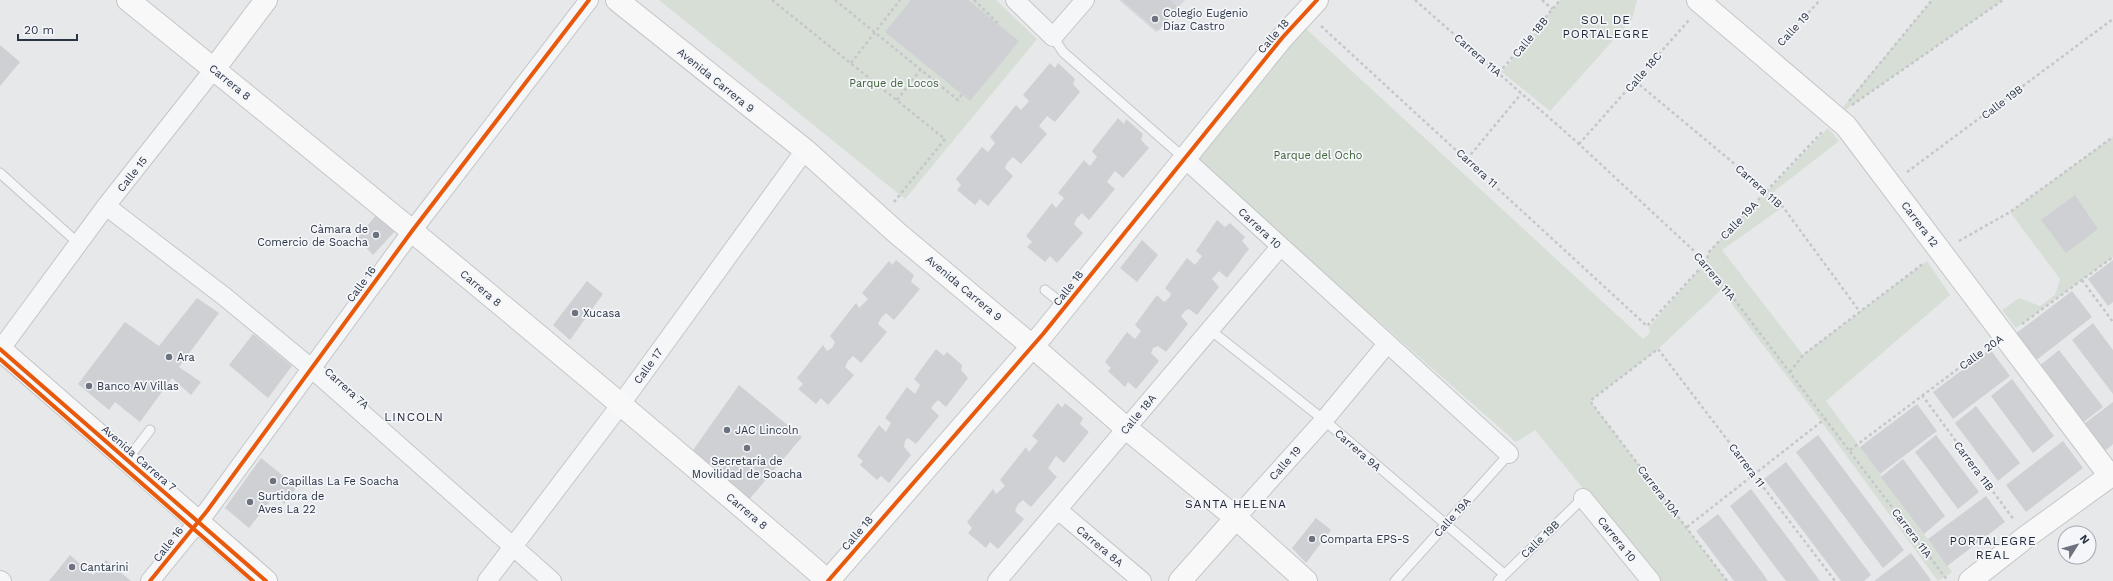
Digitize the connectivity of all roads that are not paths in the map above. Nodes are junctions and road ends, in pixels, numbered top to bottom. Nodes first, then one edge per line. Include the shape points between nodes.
1 (128, 0) edge
2 (266, 0) edge
3 (588, 0) edge
4 (618, 0) edge
5 (1015, 0) edge
6 (1085, 0) edge
7 (1701, 2) edge
8 (1311, 6) edge
9 (1053, 37) junction
10 (214, 69) junction
11 (805, 150) junction
12 (1184, 158) junction
13 (0, 173) edge
14 (106, 206) junction
15 (412, 231) junction
16 (78, 243) junction
17 (1280, 247) junction
18 (1045, 290) dead end
19 (1065, 306) junction
20 (1209, 329) junction
21 (1387, 344) junction
22 (1032, 346) junction
23 (0, 349) edge
24 (311, 368) junction
25 (621, 404) junction
26 (1324, 420) junction
27 (1126, 428) junction
28 (150, 430) dead end
29 (1508, 454) joint
30 (127, 460) junction
31 (2112, 477) edge
32 (1583, 498) joint
33 (1058, 510) junction
34 (1236, 518) junction
35 (198, 521) junction
36 (1445, 524) junction
37 (513, 547) junction
38 (1501, 577) edge
39 (150, 581) edge
40 (266, 581) edge
41 (488, 581) edge
42 (552, 581) edge
43 (828, 581) edge
44 (997, 581) edge
45 (1142, 581) edge
46 (1180, 581) edge
47 (1306, 581) edge
48 (1396, 581) edge
49 (1651, 581) edge
50 (1970, 581) edge

1 - 10 main road, Carrera 8
2 - 10 main road, Calle 15
3 - 15 street, Calle 16
4 - 11 main road, Avenida Carrera 9
5 - 9 street, Carrera 10
6 - 9 street
7 - 31 main road, Carrera 12 via 1853,135
8 - 12 main road, Calle 18
9 - 12 lane, Carrera 10 via 1063,52
10 - 14 street, Calle 15
10 - 15 main road, Carrera 8
11 - 22 main road, Avenida Carrera 9 via 897,233
11 - 25 street, Calle 17
12 - 17 street, Carrera 10
12 - 19 main road, Calle 18
13 - 16 lane
14 - 16 street, Calle 15
14 - 24 street, Carrera 7A via 225,297
15 - 24 street, Calle 16
15 - 25 main road, Carrera 8
16 - 23 street, Calle 15
17 - 20 street, Calle 18A
17 - 21 street, Carrera 10
18 - 19 lane
19 - 22 main road, Calle 18
20 - 26 lane, Carrera 9A
20 - 27 street, Calle 18A
21 - 26 street, Calle 19
21 - 29 street, Carrera 10
22 - 27 main road, Avenida Carrera 9
22 - 43 main road, Calle 18
23 - 30 main road, Avenida Carrera 7
24 - 35 street, Calle 16
24 - 37 street, Carrera 7A
25 - 37 street, Calle 17
25 - 43 main road, Carrera 8
26 - 34 street, Calle 19
26 - 36 lane, Carrera 9A
27 - 33 street, Calle 18A
27 - 34 main road, Avenida Carrera 9
28 - 30 lane
29 - 36 lane, Calle 19A
30 - 35 main road, Avenida Carrera 7
31 - 50 main road via 2026,537
32 - 38 lane, Calle 19B
32 - 49 street, Carrera 10
33 - 44 street, Calle 18A
33 - 45 street, Carrera 8A
34 - 46 main road, Calle 19
34 - 47 main road, Avenida Carrera 9
35 - 39 street, Calle 16
35 - 40 main road, Avenida Carrera 7
36 - 38 lane, Carrera 9A
36 - 48 lane, Calle 19A
37 - 41 street, Calle 17
37 - 42 street, Carrera 7A

